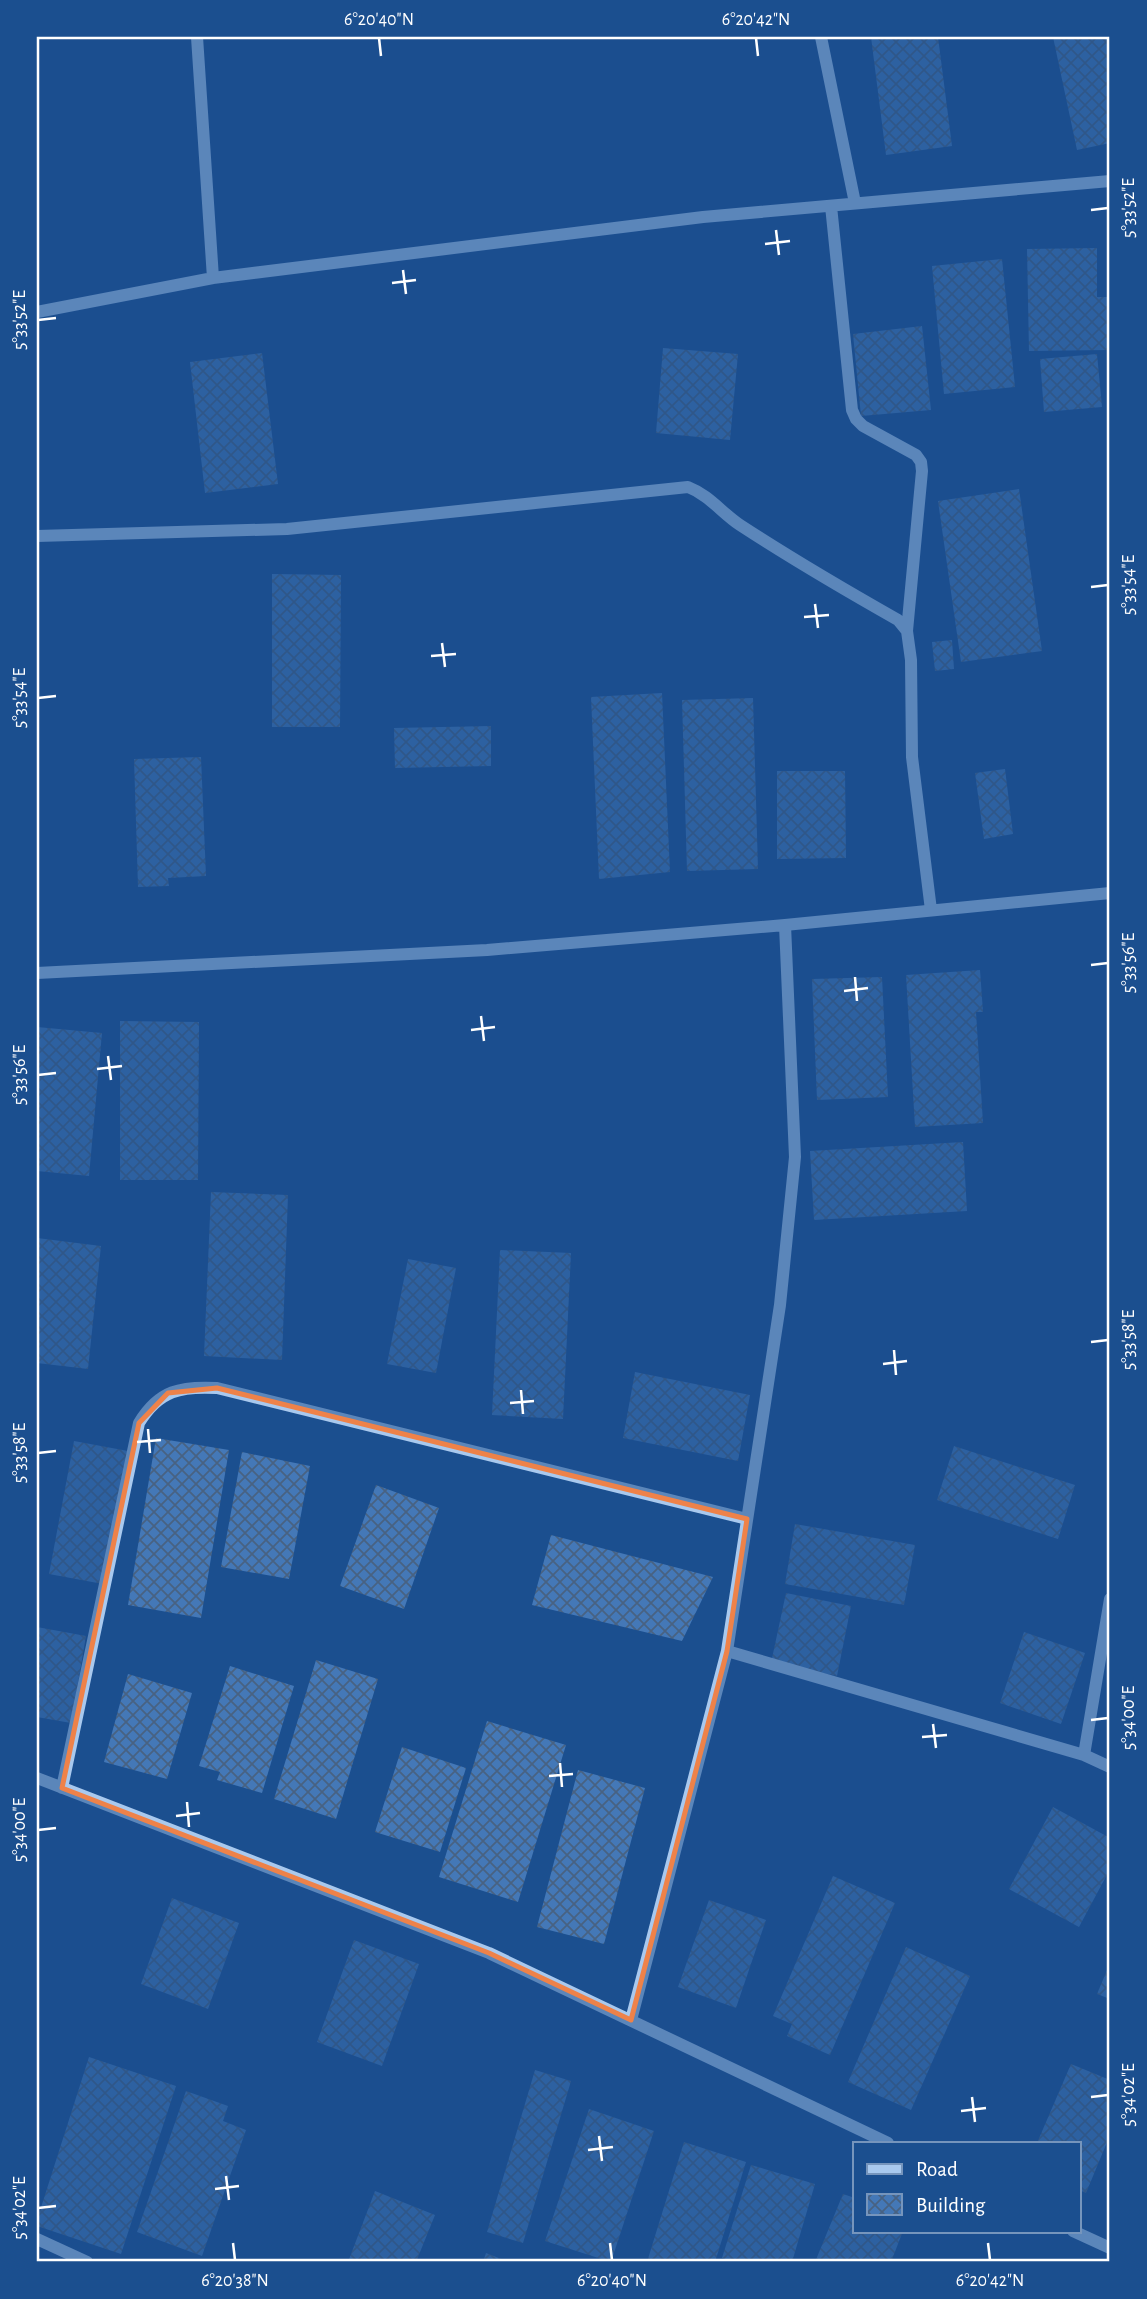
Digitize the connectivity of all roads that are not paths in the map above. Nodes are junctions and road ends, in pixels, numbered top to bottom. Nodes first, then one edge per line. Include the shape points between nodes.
1 (197, 37) edge
2 (821, 37) edge
3 (1110, 181) edge
4 (855, 204) junction
5 (831, 206) junction
6 (213, 278) junction
7 (37, 312) edge
8 (37, 537) edge
9 (907, 631) junction
10 (1110, 893) edge
11 (931, 910) junction
12 (785, 925) junction
13 (37, 973) edge
14 (747, 1519) junction
15 (1110, 1599) edge
16 (727, 1651) junction
17 (1084, 1755) junction
18 (1110, 1767) edge
19 (37, 1778) edge
20 (62, 1788) junction
21 (631, 2020) junction
22 (886, 2142) edge
23 (1075, 2232) edge
24 (37, 2239) edge
25 (1110, 2248) edge
26 (87, 2262) edge

1 - 6 street
2 - 4 street
3 - 4 street
4 - 5 street
5 - 6 street via 704,217
5 - 9 street via 852,410 863,426 921,462
6 - 7 street
8 - 9 street via 287,529 688,487 815,573 898,620
9 - 11 street via 912,757
10 - 11 street
11 - 12 street
12 - 13 street via 487,950
12 - 14 street via 795,1157 780,1305
14 - 16 street
14 - 20 street via 217,1388 168,1393 149,1407 139,1423
15 - 17 street
16 - 17 street
16 - 21 street
17 - 18 street
19 - 20 street
20 - 21 street via 489,1953
21 - 22 street
23 - 25 street
24 - 26 street

